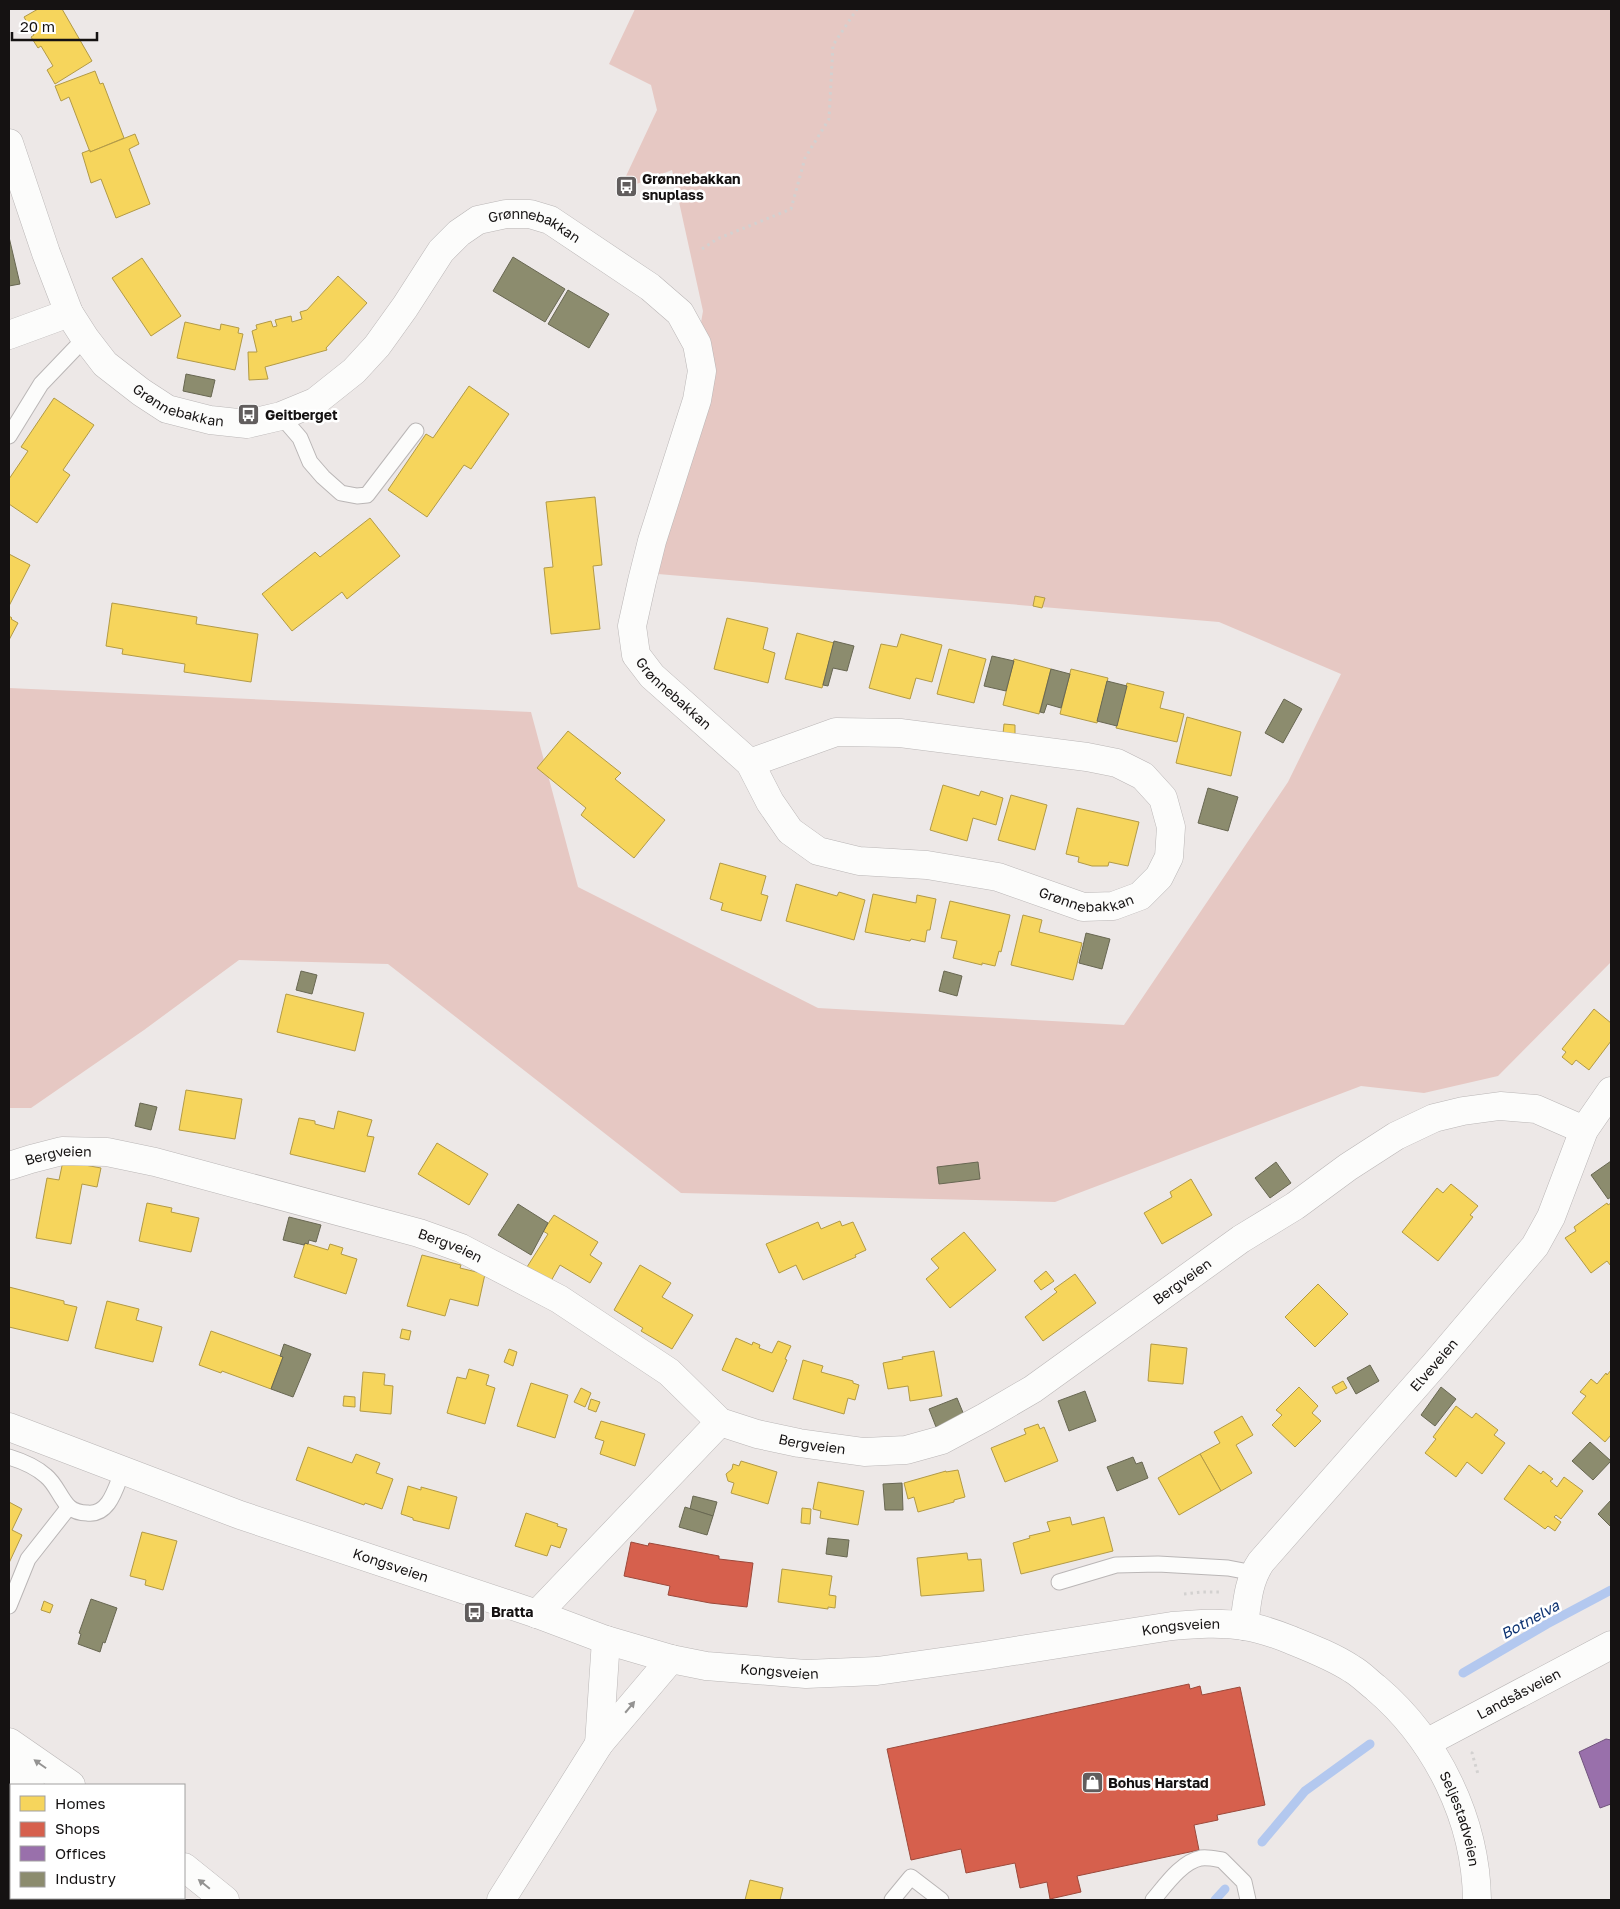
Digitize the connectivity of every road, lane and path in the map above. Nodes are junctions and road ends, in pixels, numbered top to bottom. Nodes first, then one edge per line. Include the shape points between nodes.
1 (857, 9) edge
2 (9, 143) edge
3 (15, 189) edge
4 (702, 249) dead end
5 (69, 313) junction
6 (9, 335) edge
7 (84, 338) junction
8 (281, 416) junction
9 (416, 431) dead end
10 (9, 436) edge
11 (750, 763) junction
12 (1611, 1091) edge
13 (1584, 1130) junction
14 (9, 1166) edge
15 (720, 1422) junction
16 (9, 1427) edge
17 (9, 1456) edge
18 (123, 1470) junction
19 (69, 1507) junction
20 (1059, 1582) dead end
21 (1251, 1583) junction
22 (1183, 1594) dead end
23 (9, 1606) edge
24 (537, 1614) junction
25 (1244, 1626) junction
26 (606, 1640) junction
27 (1611, 1645) edge
28 (671, 1659) junction
29 (9, 1742) edge
30 (1426, 1743) junction
31 (599, 1744) junction
32 (9, 1769) edge
33 (29, 1784) edge
34 (70, 1784) edge
35 (185, 1868) edge
36 (500, 1899) edge
37 (225, 1900) edge
38 (892, 1900) edge
39 (941, 1900) edge
40 (1153, 1900) edge
41 (1248, 1900) edge
42 (1477, 1900) edge

1 - 4 path via 833,45 829,119 805,158 790,209
2 - 3 main road, Grønnebakkan
3 - 5 main road, Grønnebakkan
5 - 6 main road
5 - 7 main road, Grønnebakkan
7 - 8 main road, Grønnebakkan via 105,364 167,409 210,420 247,424
7 - 10 lane via 41,384
8 - 9 lane via 300,438 310,462 322,477 341,493 357,496 367,496
8 - 11 main road, Grønnebakkan via 316,402 354,372 406,307 441,251 478,220 506,214 530,214 550,220 650,287 680,313 697,344 702,371 697,400 642,581 632,626 636,655 652,676
11 - 11 main road, Grønnebakkan via 770,802 790,831 818,851 859,861 927,866 998,877 1083,907 1113,906 1140,896 1159,877 1169,857 1171,827 1162,798 1143,776 1117,763 900,733 836,732
12 - 13 main road, Elveveien
13 - 15 main road, Bergveien via 1536,1109 1500,1106 1463,1110 1434,1118 1396,1136 1241,1239 1033,1389 942,1440 906,1450 864,1452 799,1444
13 - 21 main road, Elveveien via 1551,1217 1535,1246 1261,1562
14 - 15 main road, Bergveien via 62,1151 107,1152 419,1233 460,1248 559,1299 669,1372
15 - 24 main road
16 - 18 main road, Kongsveien
17 - 19 lane via 46,1476
18 - 19 lane via 106,1507 91,1514
18 - 24 main road, Kongsveien via 240,1515
19 - 23 lane via 28,1559
20 - 21 lane via 1116,1565 1158,1564 1228,1568
21 - 22 path
21 - 25 main road, Elveveien
24 - 26 main road, Kongsveien
25 - 28 main road, Kongsveien via 1203,1623 1172,1626 877,1670 806,1674 706,1666
25 - 30 main road, Kongsveien via 1306,1645 1353,1669 1393,1703
26 - 28 main road, Kongsveien
26 - 31 main road
27 - 30 main road, Landsåsveien
31 -> 28 main road
34 -> 29 main road
30 - 42 main road, Seljestadveien via 1454,1794 1467,1830
31 - 36 main road
32 - 33 main road
37 -> 35 main road
38 - 39 lane via 911,1877
40 - 41 lane via 1167,1882 1201,1858 1222,1860 1244,1882

